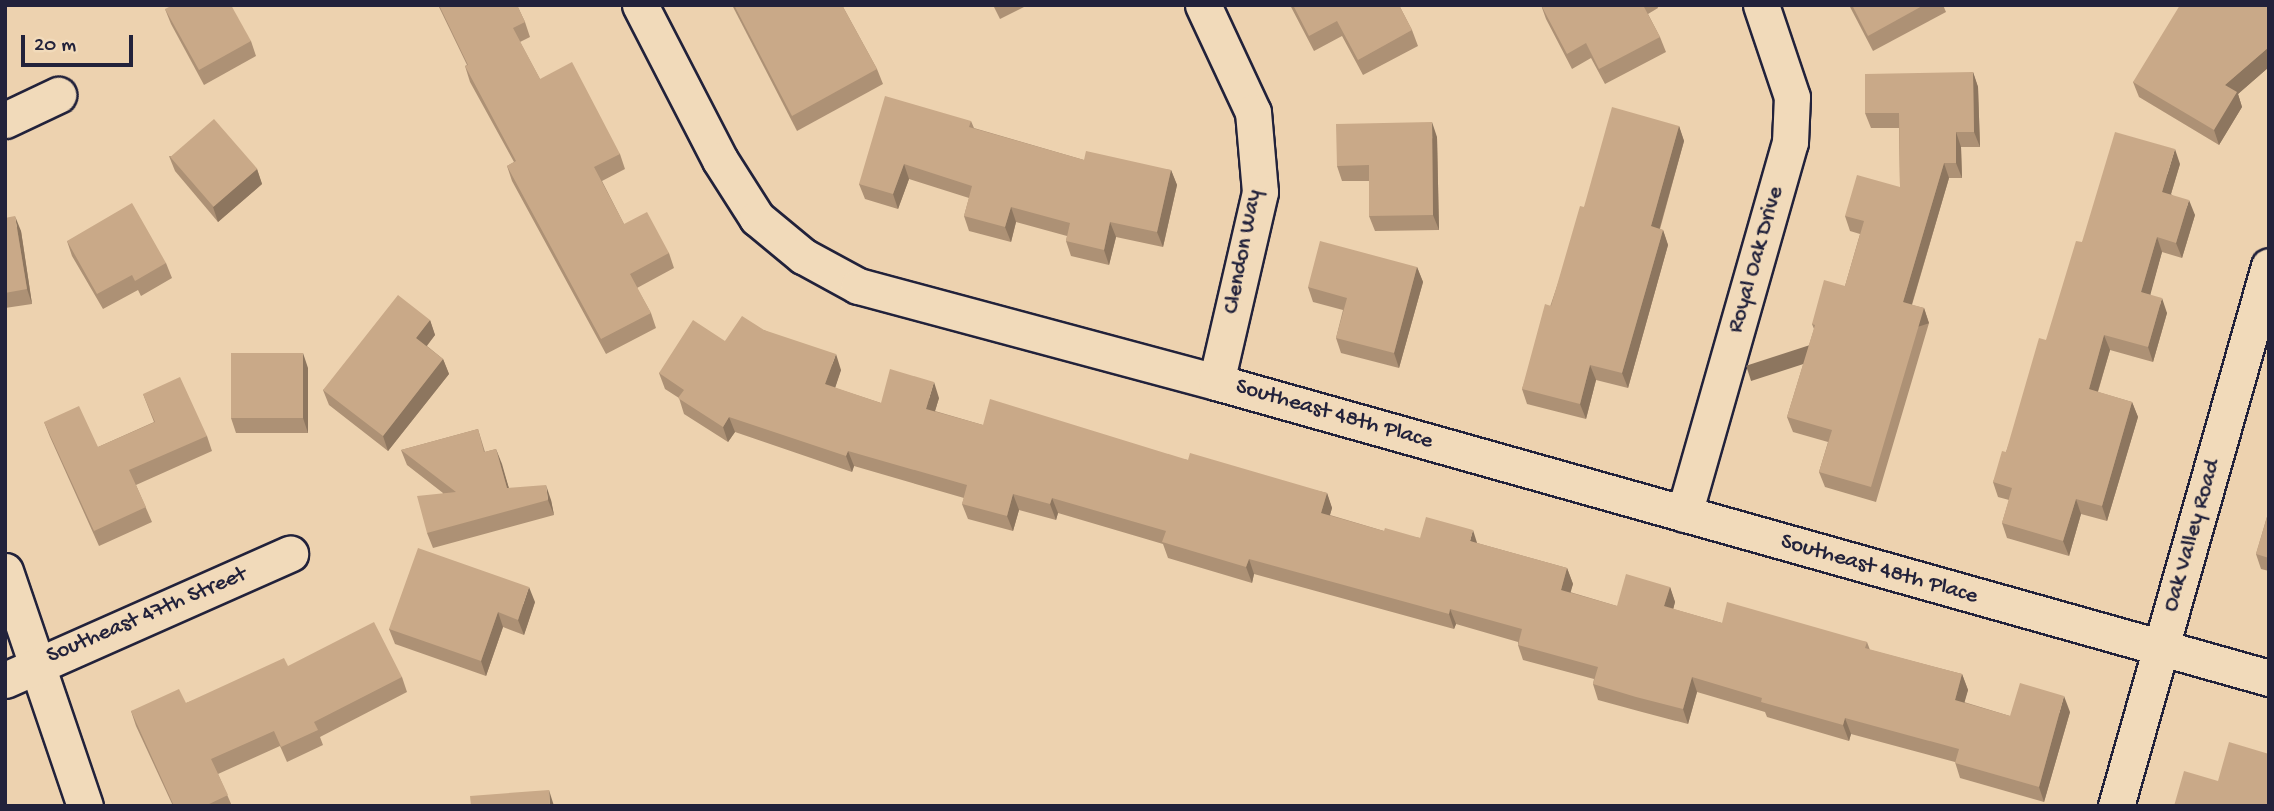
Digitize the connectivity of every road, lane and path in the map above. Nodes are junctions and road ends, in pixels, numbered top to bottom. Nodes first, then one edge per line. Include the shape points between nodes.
1 (640, 5) edge
2 (1203, 5) edge
3 (1761, 5) edge
4 (58, 95) dead end
5 (5, 120) edge
6 (2269, 266) edge
7 (1216, 382) junction
8 (1685, 514) junction
9 (290, 554) dead end
10 (5, 571) edge
11 (2160, 649) junction
12 (39, 663) junction
13 (2269, 678) edge
14 (5, 680) edge
15 (85, 806) edge
16 (2116, 806) edge

1 - 7 street, Southeast 48th Place via 720,160 757,218 803,256 858,286
2 - 7 street, Clendon Way via 1253,112 1259,192
3 - 8 street, Royal Oak Drive via 1792,97 1790,142
4 - 5 street
6 - 11 street, Oak Valley Road
7 - 8 street, Southeast 48th Place
8 - 11 street, Southeast 48th Place
9 - 12 street, Southeast 47th Street
10 - 12 street
11 - 13 street, Southeast 48th Place
11 - 16 street, Oak Valley Road
12 - 14 street, Southeast 47th Street
12 - 15 street

